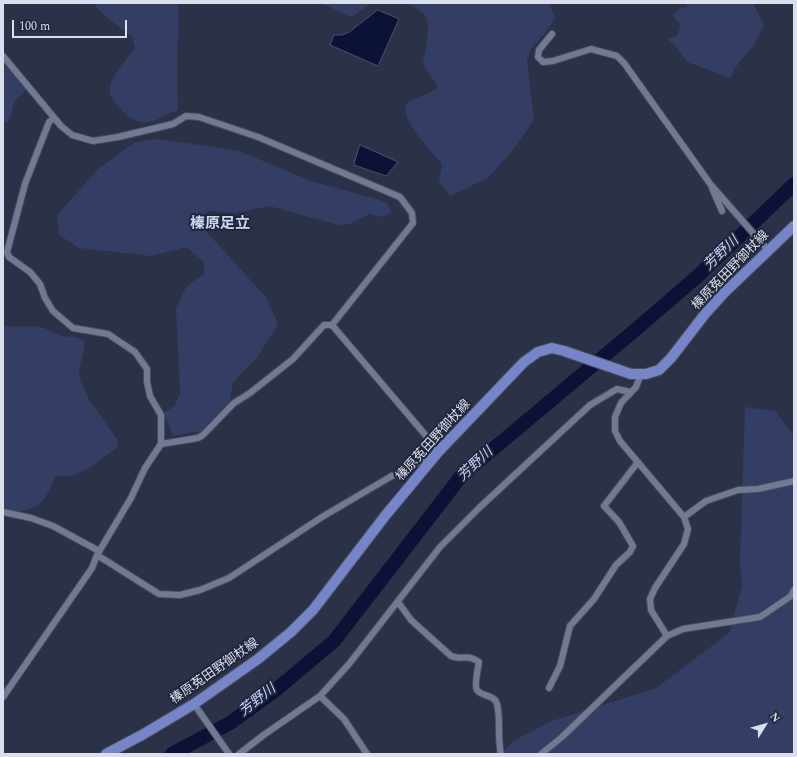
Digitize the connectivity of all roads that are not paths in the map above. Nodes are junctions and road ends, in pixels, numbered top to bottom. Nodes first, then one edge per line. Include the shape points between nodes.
1 (552, 34) dead end
2 (3, 56) edge
3 (54, 118) junction
4 (711, 185) junction
5 (722, 211) dead end
6 (794, 226) edge
7 (768, 250) junction
8 (332, 325) junction
9 (636, 374) junction
10 (630, 392) junction
11 (161, 444) junction
12 (438, 452) junction
13 (638, 462) junction
14 (794, 481) edge
15 (3, 512) edge
16 (684, 517) junction
17 (98, 553) junction
18 (794, 590) edge
19 (398, 602) junction
20 (668, 636) junction
21 (548, 688) dead end
22 (320, 696) junction
23 (3, 697) edge
24 (197, 707) junction
25 (106, 754) edge
26 (229, 754) edge
27 (239, 754) edge
28 (367, 754) edge
29 (501, 754) edge
30 (541, 754) edge

1 - 4 street via 539,50 538,57 543,62 553,62 591,50 617,56
2 - 3 street
3 - 8 street via 72,135 93,141 173,124 186,116 199,117 258,137 400,198 412,213 413,223
3 - 11 street via 49,122 25,184 7,252 30,272 40,284 53,311 73,328 108,334 135,352 147,369 150,396 161,415
4 - 5 street
4 - 7 street
6 - 7 main road, 榛原菟田野御杖線
7 - 9 main road, 榛原菟田野御杖線 via 705,314 659,370
8 - 11 street via 324,325 293,359 234,403 203,435
8 - 12 street
9 - 10 street via 636,387
9 - 12 main road, 榛原菟田野御杖線 via 564,350 552,348 538,352 524,362
10 - 13 street via 620,403 615,417 615,431
10 - 19 street via 617,389 590,405 440,547
11 - 17 street
12 - 17 street via 322,517 229,578 200,590 180,595 159,594
12 - 24 main road, 榛原菟田野御杖線 via 313,610 258,659
13 - 16 street
13 - 21 street via 604,506 620,522 633,546 616,565 594,599 570,626 560,666
14 - 16 street via 758,489 738,490 706,501
15 - 17 street via 53,526
16 - 20 street via 688,529 684,544 650,599 651,610
17 - 23 street via 92,568
18 - 20 street via 790,596 760,617 683,629
19 - 22 street
19 - 29 street via 411,620 451,656 471,657 478,662 476,686 477,690 491,696 496,702
20 - 30 street
22 - 27 street
22 - 28 street via 344,719
24 - 25 main road, 榛原菟田野御杖線
24 - 26 street

